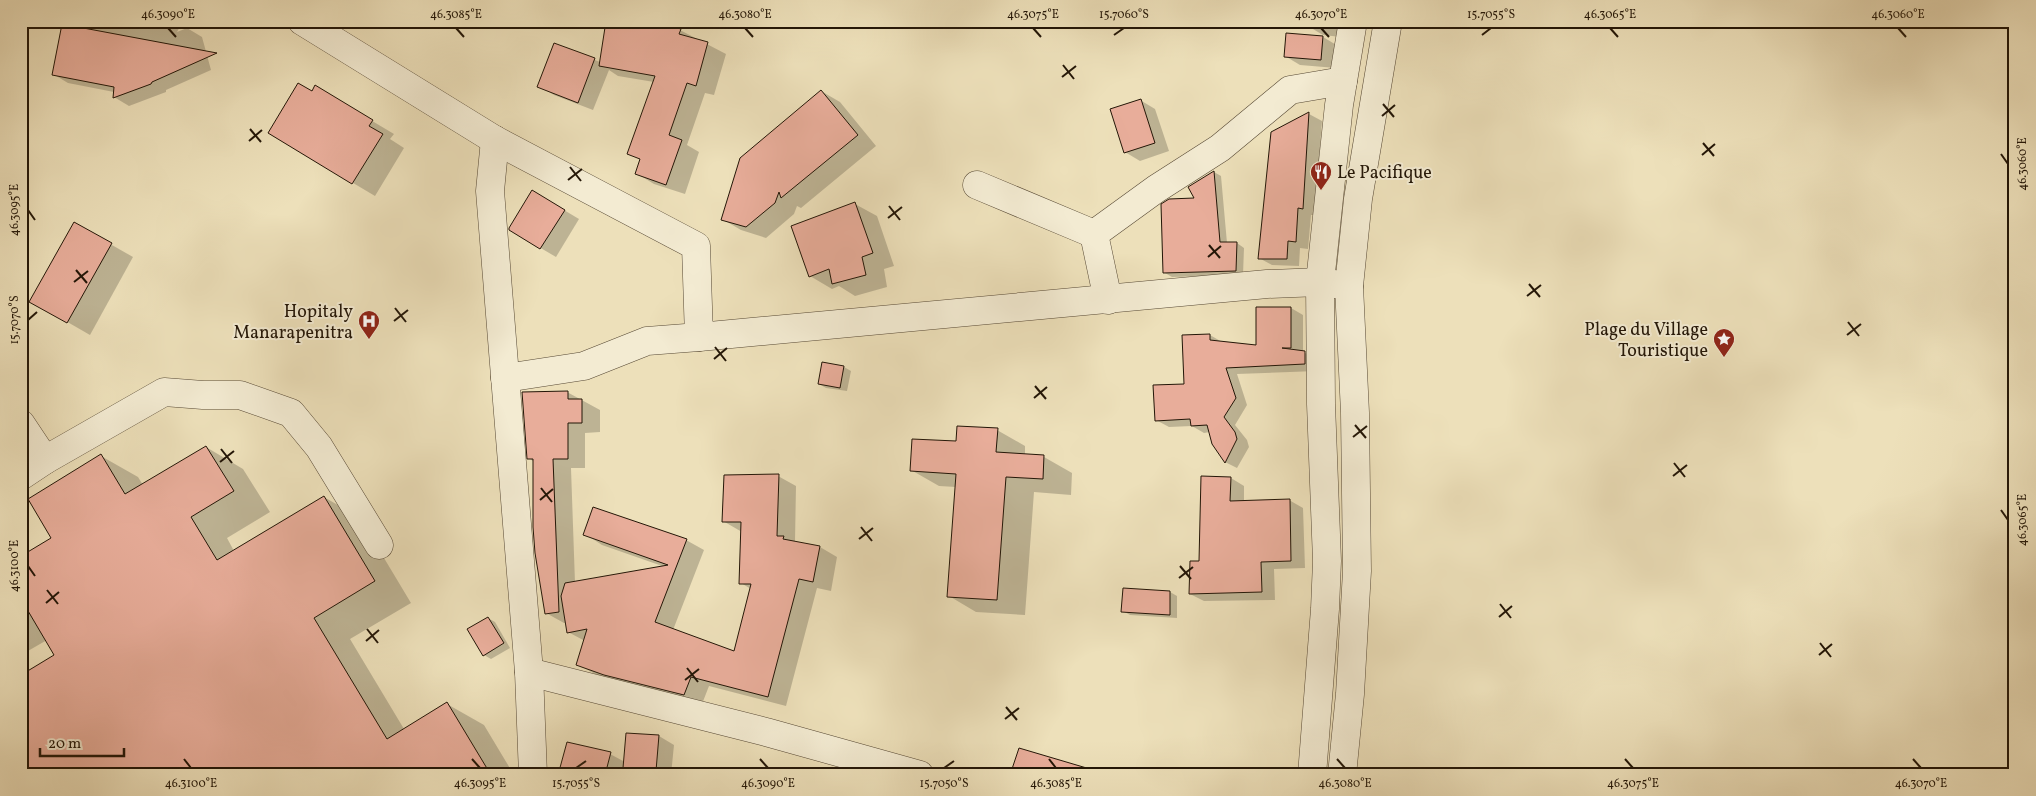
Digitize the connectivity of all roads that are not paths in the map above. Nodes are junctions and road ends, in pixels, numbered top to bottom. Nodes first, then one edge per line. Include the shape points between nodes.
1 (302, 21) edge
2 (1353, 21) edge
3 (1388, 21) edge
4 (1344, 81) junction
5 (495, 140) junction
6 (978, 185) dead end
7 (1094, 234) junction
8 (1320, 282) junction
9 (1350, 286) junction
10 (1108, 300) junction
11 (699, 337) junction
12 (505, 378) junction
13 (21, 424) edge
14 (44, 460) junction
15 (21, 476) edge
16 (379, 545) dead end
17 (529, 672) junction
18 (534, 775) edge
19 (920, 775) edge
20 (1312, 775) edge
21 (1342, 775) edge

1 - 5 street
2 - 4 street
3 - 9 street via 1358,199
4 - 7 street via 1290,90 1220,148
4 - 8 street
5 - 11 street via 696,246
5 - 12 street via 490,191
6 - 7 street
7 - 10 street
8 - 9 street
8 - 10 street
8 - 20 street via 1320,404 1327,561
9 - 21 street via 1357,570
10 - 11 street
11 - 12 street via 646,341 584,366
12 - 17 street
13 - 14 street
14 - 15 street
14 - 16 street via 164,392 240,394 291,413 319,447
17 - 18 street
17 - 19 street

